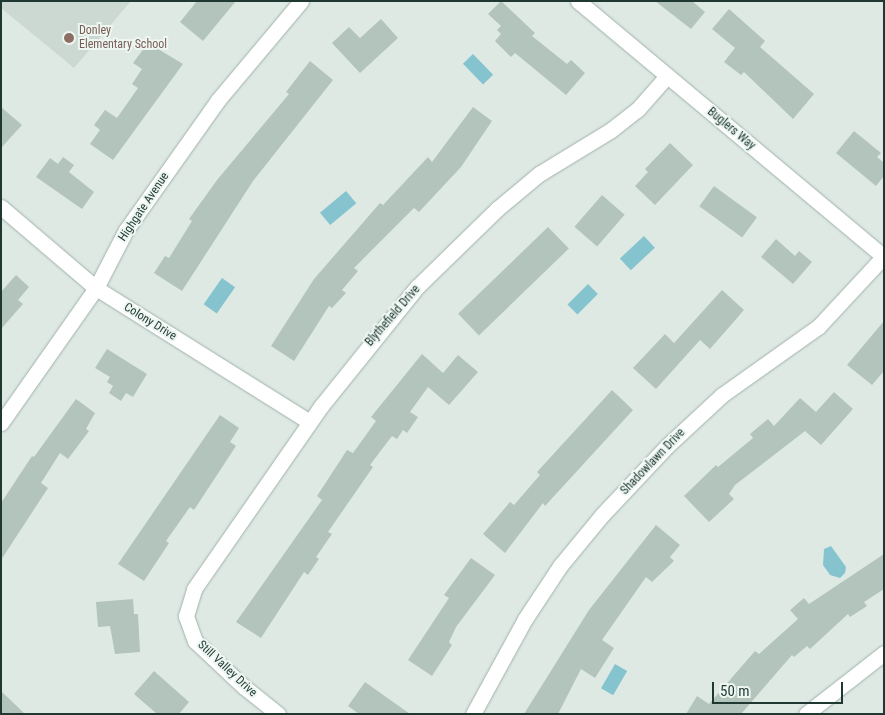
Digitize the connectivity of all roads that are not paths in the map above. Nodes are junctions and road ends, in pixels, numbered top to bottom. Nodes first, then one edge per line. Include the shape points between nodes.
1 (301, 1) edge
2 (578, 1) edge
3 (667, 76) junction
4 (1, 207) edge
5 (884, 257) edge
6 (96, 288) junction
7 (310, 422) junction
8 (1, 423) edge
9 (186, 616) joint
10 (884, 653) edge
11 (278, 714) edge
12 (473, 714) edge
13 (806, 714) edge

1 - 6 street, Highgate Avenue via 222,94 126,230
2 - 3 street, Buglers Way
3 - 5 street, Buglers Way
3 - 7 street, Blythefield Drive via 637,110 611,130 539,174 457,247 416,287
4 - 6 street, Colony Drive
5 - 12 street, Shadowlawn Drive via 819,326 729,390 685,429 602,515 560,566 525,619
6 - 7 street, Colony Drive
6 - 8 street, Highgate Avenue
7 - 9 street, Blythefield Drive via 194,590
9 - 11 street, Still Valley Drive via 195,641
10 - 13 street

